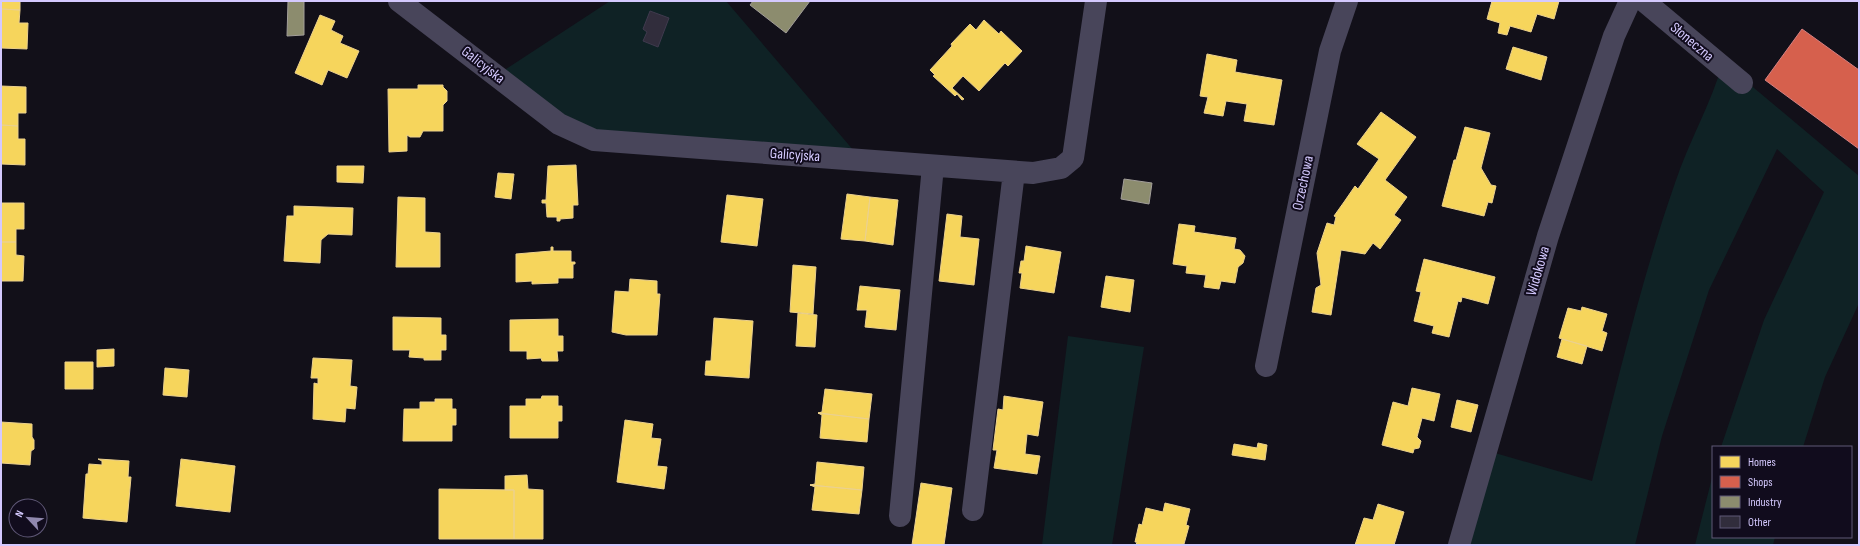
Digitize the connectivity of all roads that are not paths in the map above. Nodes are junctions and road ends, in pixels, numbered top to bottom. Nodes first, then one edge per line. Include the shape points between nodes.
1 (399, 1) edge
2 (1096, 1) edge
3 (1347, 1) edge
4 (1630, 1) edge
5 (1644, 1) edge
6 (1742, 83) dead end
7 (932, 166) junction
8 (1014, 172) junction
9 (1266, 366) dead end
10 (973, 510) dead end
11 (900, 516) dead end
12 (1459, 545) edge

1 - 7 street, Galicyjska via 559,124 594,140
2 - 8 street, Galicyjska via 1074,158 1061,168 1033,173
3 - 9 street, Orzechowa via 1330,51
4 - 12 street, Widokowa via 1614,36 1551,229
5 - 6 street, Słoneczna
7 - 8 street, Galicyjska
7 - 11 street
8 - 10 street

